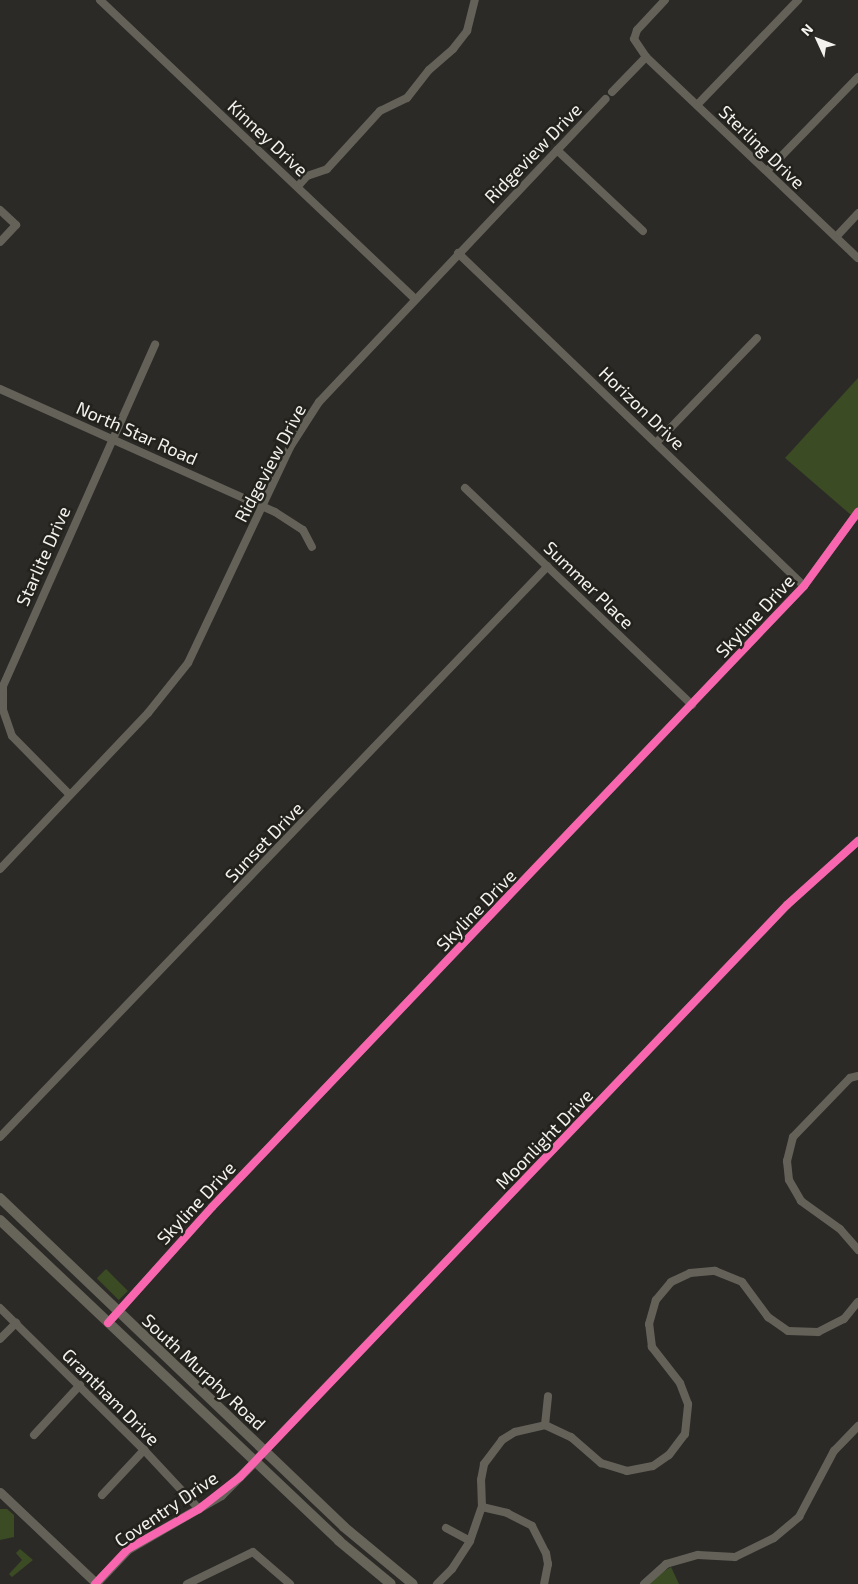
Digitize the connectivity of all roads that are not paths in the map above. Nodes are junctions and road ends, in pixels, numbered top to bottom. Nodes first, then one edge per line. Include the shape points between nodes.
1 (100, 0) edge
2 (475, 0) edge
3 (665, 0) edge
4 (798, 0) edge
5 (646, 57) junction
6 (858, 77) edge
7 (697, 105) junction
8 (557, 150) junction
9 (767, 171) junction
10 (298, 186) junction
11 (0, 210) edge
12 (858, 213) edge
13 (644, 231) dead end
14 (836, 237) junction
15 (0, 242) edge
16 (458, 253) junction
17 (858, 258) edge
18 (415, 299) junction
19 (757, 338) dead end
20 (155, 344) dead end
21 (0, 389) edge
22 (112, 438) junction
23 (657, 442) junction
24 (465, 488) dead end
25 (261, 506) junction
26 (858, 512) edge
27 (312, 547) dead end
28 (548, 566) junction
29 (804, 586) junction
30 (692, 705) junction
31 (69, 794) junction
32 (858, 840) edge
33 (0, 869) edge
34 (858, 1076) edge
35 (0, 1137) edge
36 (0, 1198) edge
37 (0, 1220) edge
38 (858, 1250) edge
39 (858, 1302) edge
40 (0, 1308) edge
41 (118, 1312) junction
42 (108, 1322) junction
43 (16, 1323) junction
44 (0, 1339) edge
45 (80, 1385) junction
46 (548, 1396) dead end
47 (545, 1425) junction
48 (858, 1426) edge
49 (34, 1435) dead end
50 (144, 1450) junction
51 (266, 1451) junction
52 (255, 1461) junction
53 (0, 1492) edge
54 (102, 1495) dead end
55 (482, 1507) junction
56 (199, 1509) junction
57 (446, 1528) dead end
58 (470, 1541) junction
59 (96, 1584) edge
60 (187, 1584) edge
61 (290, 1584) edge
62 (391, 1584) edge
63 (413, 1584) edge
64 (437, 1584) edge
65 (544, 1584) edge
66 (644, 1584) edge

1 - 10 street, Kinney Drive
2 - 10 street via 467,30 407,98 380,111 327,169 307,176
3 - 5 street, Sterling Drive via 637,30 634,38
4 - 7 street
5 - 7 street, Sterling Drive
5 - 8 street, Ridgeview Drive
6 - 9 street
7 - 9 street, Sterling Drive
8 - 13 street
8 - 16 street, Ridgeview Drive
9 - 14 street, Sterling Drive
10 - 18 street, Kinney Drive
11 - 15 street via 16,225
12 - 14 street
14 - 17 street, Sterling Drive
16 - 18 street, Ridgeview Drive
16 - 23 street, Horizon Drive
18 - 25 street, Ridgeview Drive via 311,412
19 - 23 street
20 - 22 street, Starlite Drive
21 - 22 street, North Star Road
22 - 25 street, North Star Road
22 - 31 street, Starlite Drive via 3,686 3,710 12,736
23 - 29 street, Horizon Drive
24 - 28 street, Summer Place
25 - 27 street, North Star Road via 293,522 308,535
25 - 31 street, Ridgeview Drive via 188,663 148,713
26 - 29 street, Skyline Drive
28 - 30 street, Summer Place
28 - 35 street, Sunset Drive
29 - 30 street, Skyline Drive
30 - 41 street, Skyline Drive via 212,1207
31 - 33 street, Ridgeview Drive
32 - 51 street, Moonlight Drive via 787,905
34 - 38 street via 850,1078 793,1137 787,1161 789,1180 801,1201 840,1229
36 - 41 main road, South Murphy Road
37 - 42 main road, South Murphy Road
39 - 47 street via 844,1319 818,1332 788,1331 768,1317 742,1282 715,1271 690,1274 671,1282 656,1300 649,1324 652,1347 680,1383 688,1404 685,1434 669,1455 640,1470 614,1468 601,1463 571,1437
40 - 43 street, Grantham Drive
41 - 42 street, Skyline Drive
41 - 51 main road, South Murphy Road
42 - 52 main road, South Murphy Road
43 - 44 street
43 - 45 street, Grantham Drive
45 - 49 street
45 - 50 street, Grantham Drive
46 - 47 street
47 - 55 street via 516,1432 491,1452 481,1480
48 - 66 street via 834,1451 799,1517 774,1538 734,1557 698,1556 666,1564
50 - 54 street
50 - 56 street, Grantham Drive
51 - 52 street, Moonlight Drive
51 - 63 main road, South Murphy Road via 344,1527
52 - 56 street, Coventry Drive via 221,1495
52 - 62 main road, South Murphy Road via 339,1541
53 - 59 street
55 - 58 street
55 - 65 street via 507,1513 532,1526 546,1553 548,1564
56 - 59 street, Coventry Drive via 128,1549
57 - 58 street
58 - 64 street via 452,1569
60 - 61 street via 253,1552

